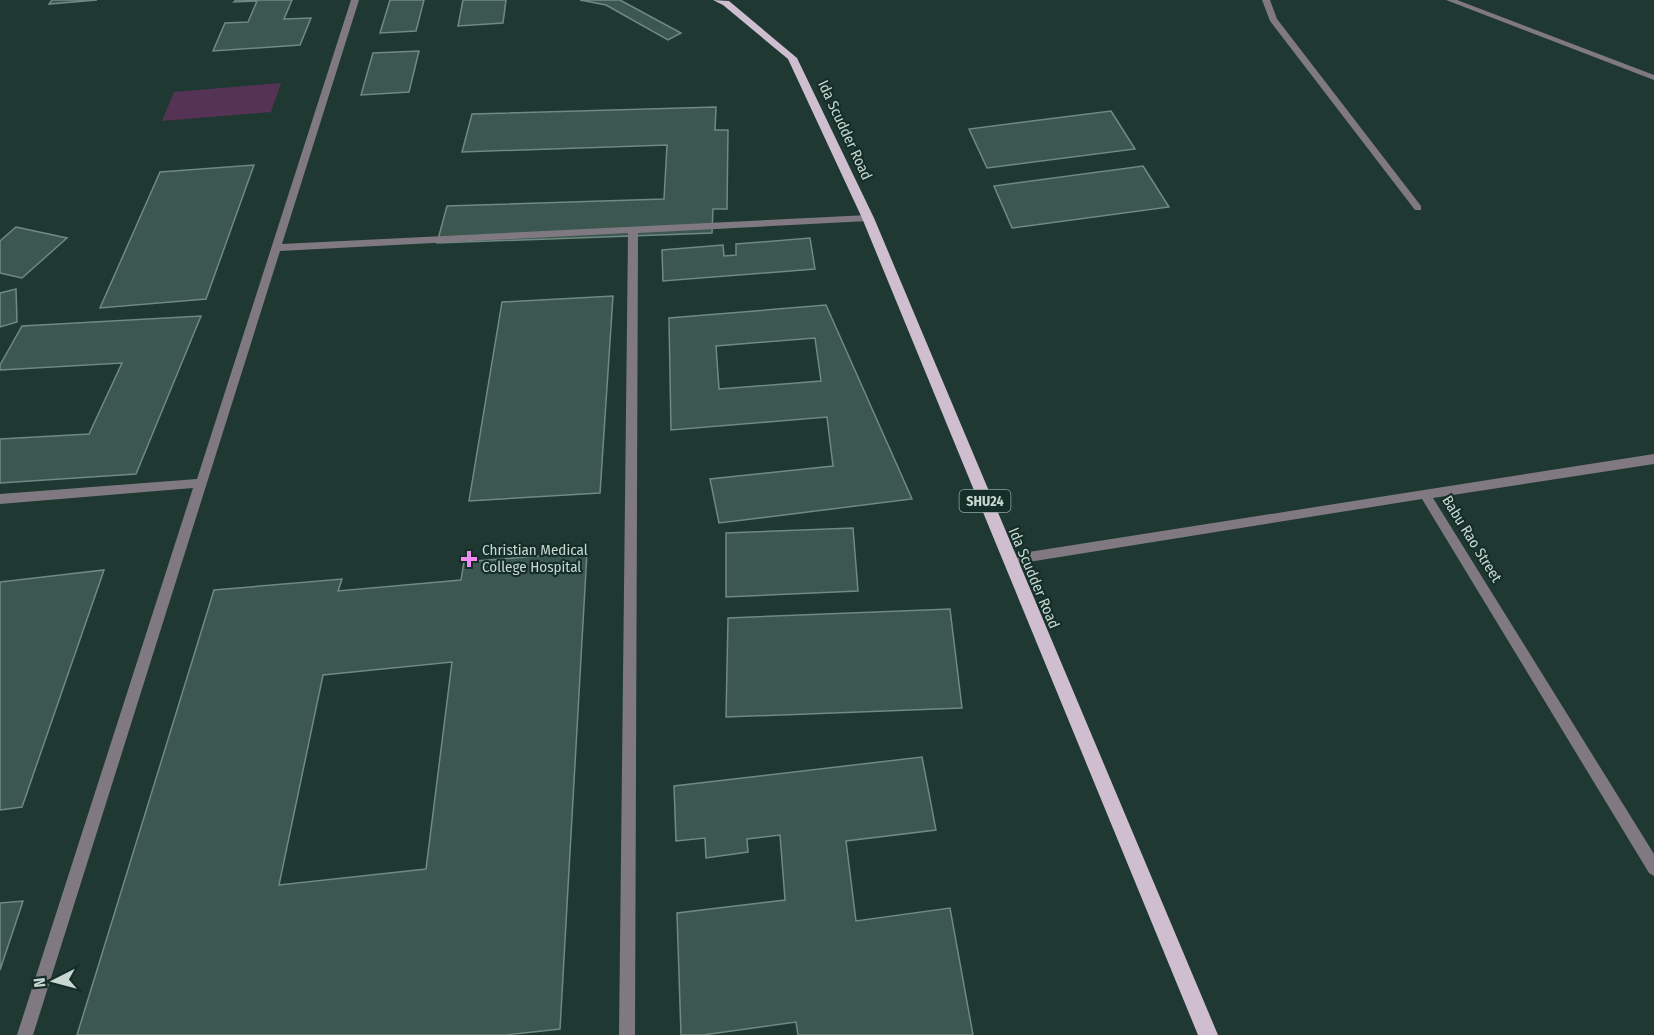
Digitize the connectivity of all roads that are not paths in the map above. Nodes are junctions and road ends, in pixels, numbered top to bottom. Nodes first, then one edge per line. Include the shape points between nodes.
1 (355, 0) edge
2 (718, 0) edge
3 (1266, 0) edge
4 (1450, 0) edge
5 (1654, 78) edge
6 (1418, 208) dead end
7 (868, 218) junction
8 (633, 230) junction
9 (276, 248) junction
10 (1654, 459) edge
11 (201, 483) junction
12 (1425, 494) junction
13 (0, 499) edge
14 (1009, 560) junction
15 (1654, 868) edge
16 (25, 1035) edge
17 (627, 1035) edge
18 (1208, 1035) edge

1 - 9 street
2 - 7 main road, Ida Scudder Road / SHU24 via 792,58
3 - 6 street via 1273,19
4 - 5 street
7 - 8 street
7 - 14 main road, Ida Scudder Road / SHU24
8 - 9 street
8 - 17 street
9 - 11 street
10 - 12 street
11 - 13 street
11 - 16 street
12 - 14 street, Babu Rao Street
12 - 15 street, Babu Rao Street
14 - 18 main road, Ida Scudder Road / SHU24

